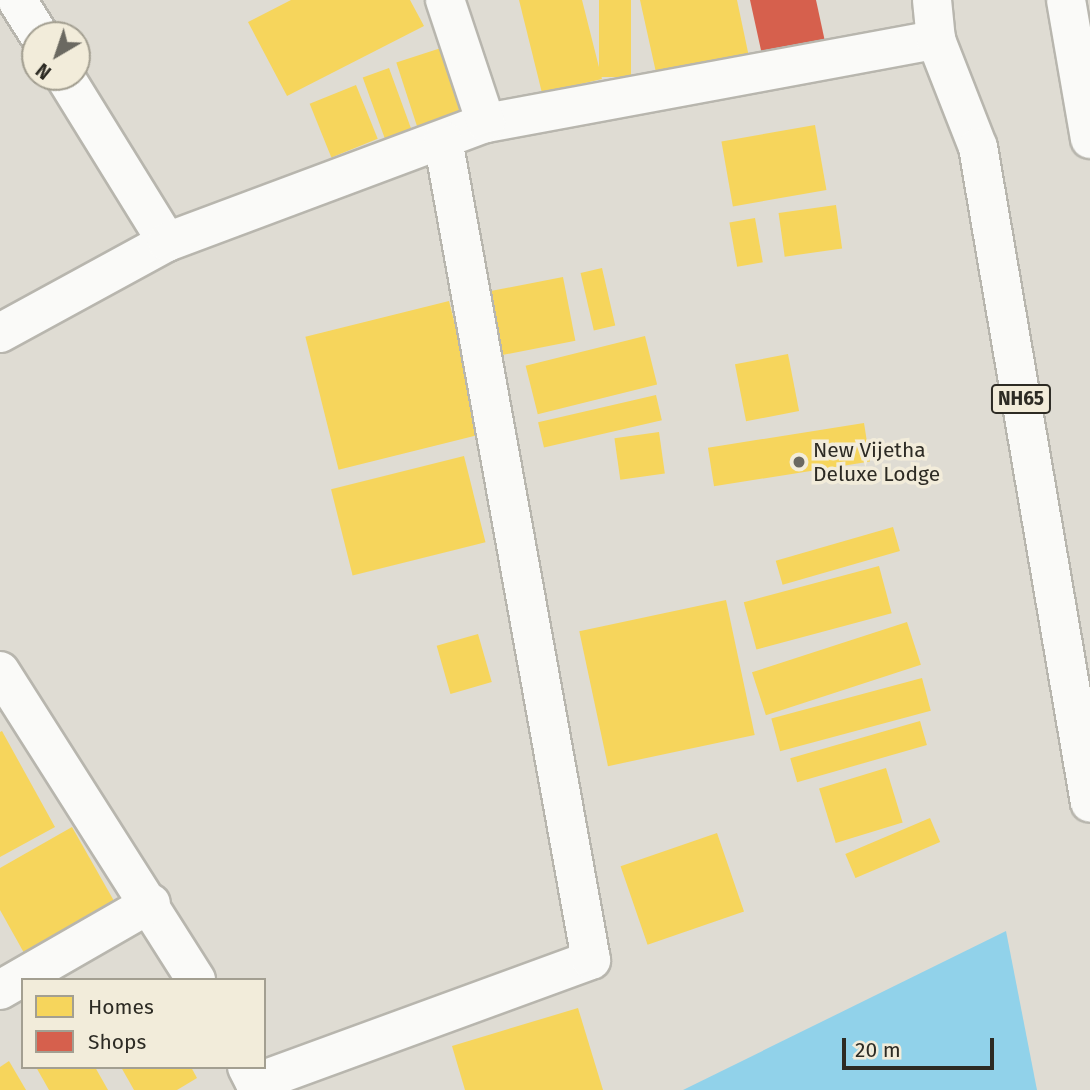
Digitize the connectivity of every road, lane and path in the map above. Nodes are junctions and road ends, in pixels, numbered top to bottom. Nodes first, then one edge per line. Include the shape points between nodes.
1 (18, 0) edge
2 (445, 0) edge
3 (932, 0) edge
4 (1066, 0) edge
5 (31, 21) edge
6 (936, 40) junction
7 (74, 91) edge
8 (486, 123) junction
9 (443, 139) junction
10 (1090, 139) edge
11 (167, 242) junction
12 (0, 333) edge
13 (5, 690) edge
14 (1090, 803) edge
15 (151, 903) junction
16 (195, 978) edge
17 (0, 990) edge
18 (248, 1069) edge

1 - 5 main road
2 - 8 main road
3 - 6 main road, NH65
4 - 10 main road
6 - 8 main road
6 - 14 main road, NH65 via 978,147
7 - 11 main road
8 - 9 main road
9 - 11 main road
9 - 18 main road via 591,960 256,1083
11 - 12 main road
13 - 15 main road
15 - 16 main road
15 - 17 main road

